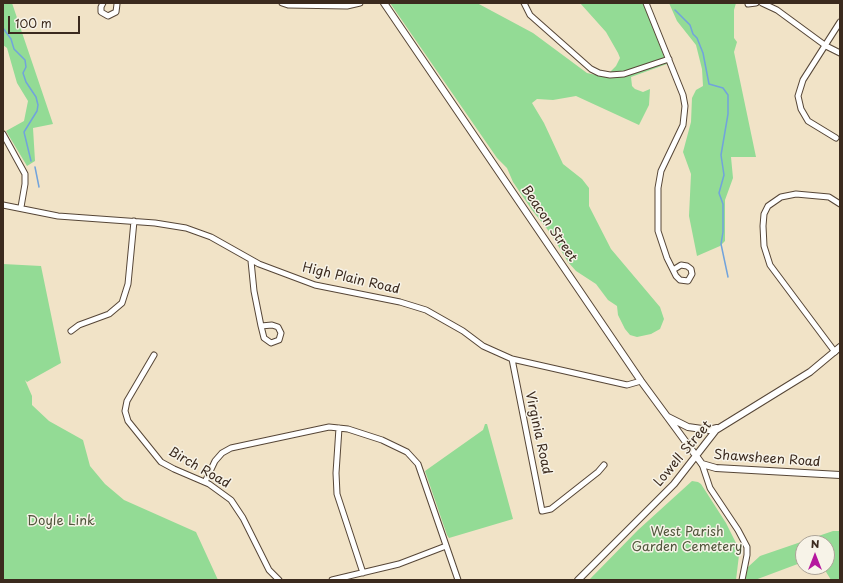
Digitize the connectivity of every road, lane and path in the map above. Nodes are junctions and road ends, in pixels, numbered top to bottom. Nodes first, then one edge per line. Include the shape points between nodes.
1 (103, 3) edge
2 (117, 3) edge
3 (282, 3) edge
4 (360, 3) edge
5 (384, 3) edge
6 (524, 3) edge
7 (646, 3) edge
8 (756, 3) edge
9 (762, 3) edge
10 (748, 4) dead end
11 (840, 22) edge
12 (826, 46) junction
13 (840, 53) edge
14 (668, 58) junction
15 (3, 134) edge
16 (836, 138) dead end
17 (840, 204) edge
18 (3, 205) edge
19 (21, 207) junction
20 (134, 221) junction
21 (251, 261) junction
22 (673, 270) dead end
23 (261, 326) dead end
24 (71, 331) dead end
25 (840, 347) edge
26 (835, 352) junction
27 (154, 355) dead end
28 (512, 360) junction
29 (641, 381) junction
30 (666, 415) junction
31 (722, 425) junction
32 (340, 428) junction
33 (696, 456) junction
34 (702, 464) junction
35 (604, 465) dead end
36 (840, 475) edge
37 (205, 482) junction
38 (446, 546) junction
39 (362, 573) junction
40 (279, 580) edge
41 (332, 580) edge
42 (458, 580) edge
43 (578, 580) edge
44 (742, 580) edge

1 - 2 street via 100,7 101,12 108,16 116,12
3 - 4 street via 347,6
5 - 29 main road, Beacon Street
6 - 14 street via 530,15 591,69 599,73 624,74
7 - 14 street
8 - 10 street
9 - 12 street via 777,10
11 - 12 street
12 - 13 street
12 - 16 street via 802,82 799,100 808,121
14 - 22 street via 685,106 683,125 661,171 658,188 658,231
15 - 19 street via 25,174
17 - 26 street via 829,197 796,194 781,196 768,206 763,226 764,246 770,265
18 - 19 street, High Plain Road
19 - 20 street, High Plain Road via 58,216
20 - 21 street, High Plain Road via 180,227 202,233
20 - 24 street via 128,284 122,303 109,314 79,325
21 - 23 street
21 - 28 street, High Plain Road via 315,285 400,302 426,310
25 - 26 main road, Lowell Street
26 - 31 main road, Lowell Street via 810,372
27 - 37 street, Birch Road via 127,401 126,418 161,462
28 - 29 street, High Plain Road via 627,385
28 - 35 street, Virginia Road via 542,511 551,509
29 - 30 main road, Beacon Street
30 - 31 main road via 688,427 701,430 710,430
30 - 33 main road, Beacon Street
31 - 33 main road, Lowell Street
32 - 37 street via 326,427 227,449 215,461
32 - 38 street via 382,440 407,452 416,460
32 - 39 street via 337,494
33 - 34 main road, Shawsheen Road
33 - 43 main road, Lowell Street via 674,484
34 - 36 main road, Shawsheen Road via 709,468
34 - 44 street via 710,488 747,547
37 - 40 street, Birch Road via 226,495 235,506 269,570
38 - 39 street via 400,564
38 - 42 street
39 - 41 street

